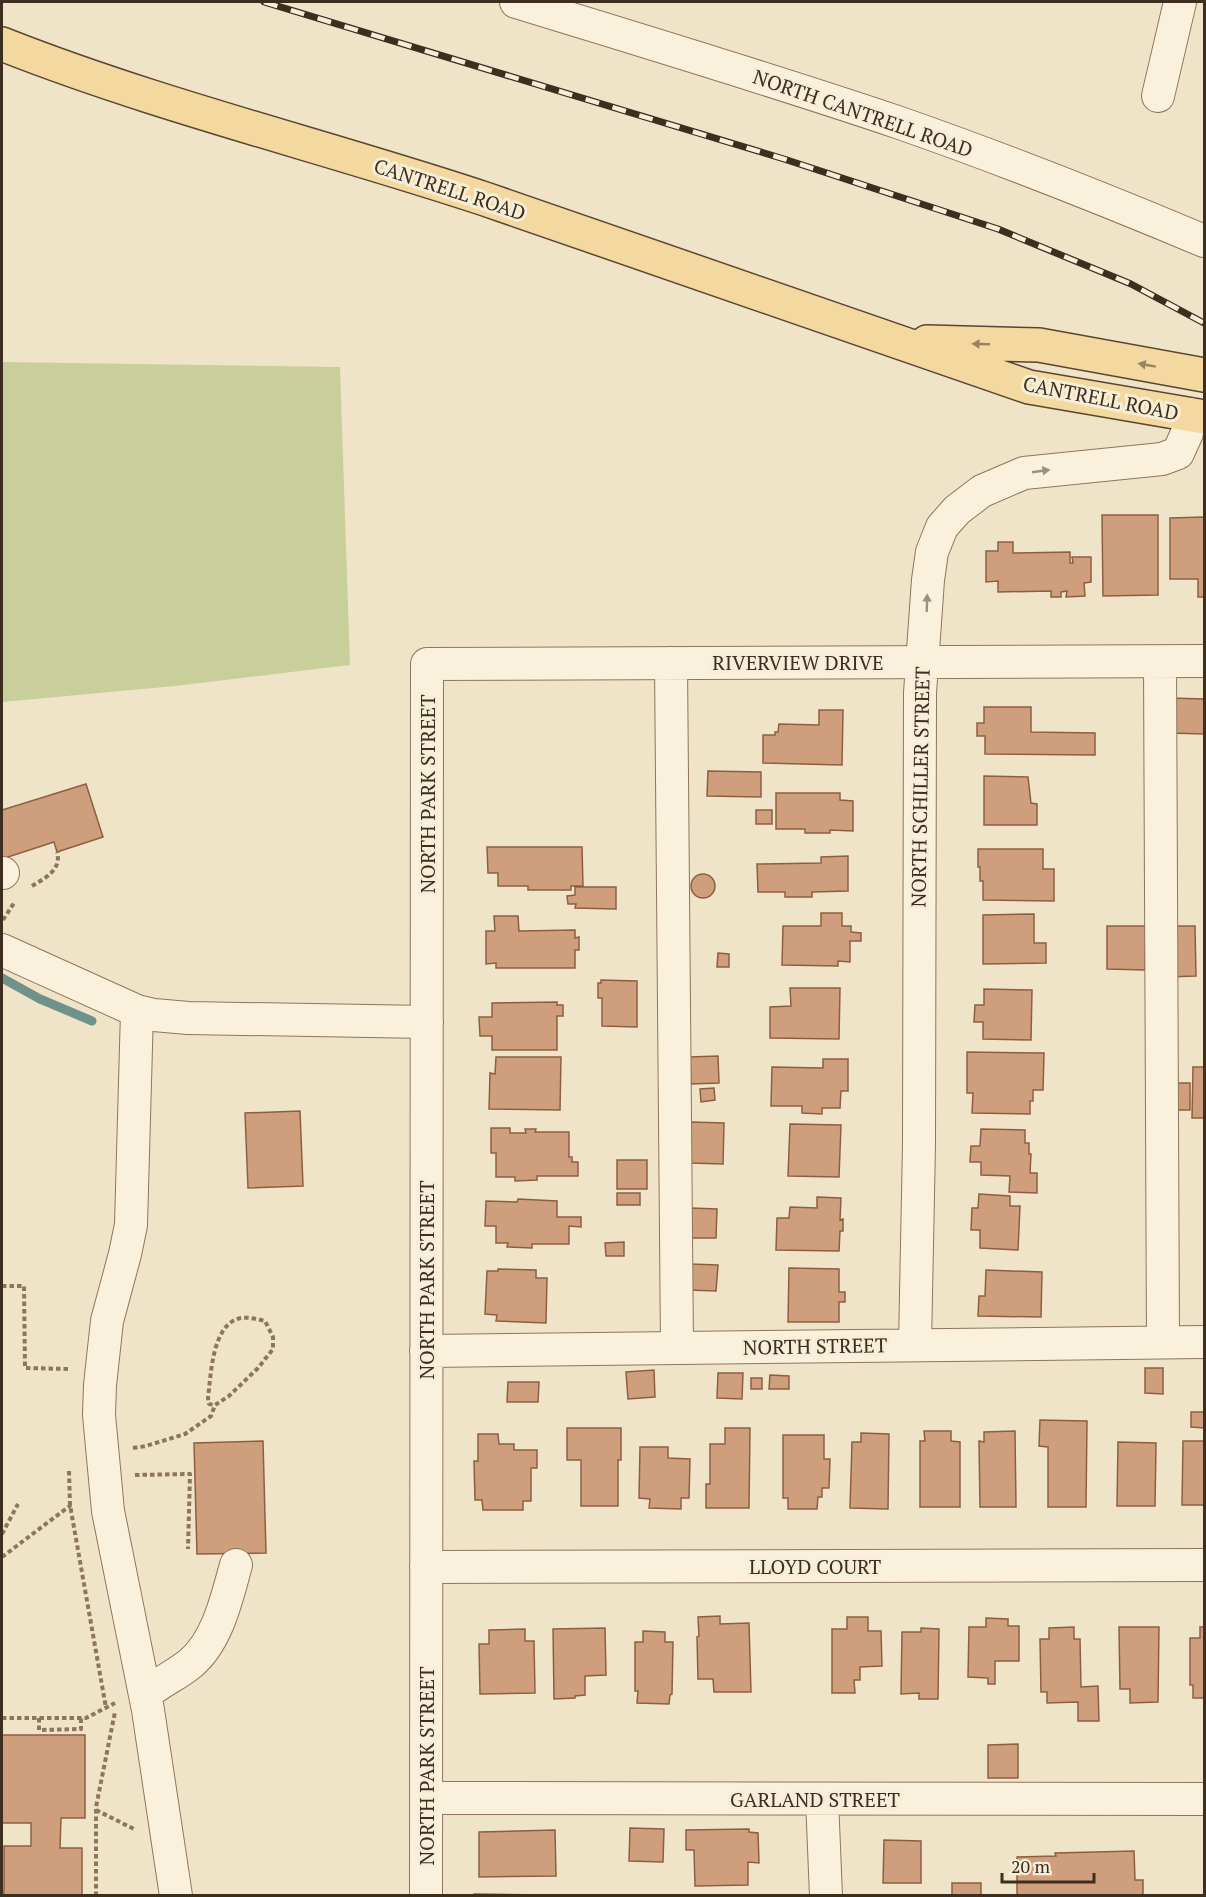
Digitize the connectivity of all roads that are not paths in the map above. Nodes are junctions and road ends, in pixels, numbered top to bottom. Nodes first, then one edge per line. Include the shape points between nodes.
1 (516, 2) edge
2 (1180, 2) edge
3 (2, 44) edge
4 (1158, 96) dead end
5 (1204, 241) edge
6 (896, 341) junction
7 (1204, 375) edge
8 (1194, 422) edge
9 (921, 661) junction
10 (1204, 661) edge
11 (671, 663) junction
12 (1160, 663) junction
13 (427, 664) joint
14 (2, 950) edge
15 (137, 1011) junction
16 (427, 1022) junction
17 (1163, 1342) junction
18 (1204, 1342) edge
19 (915, 1345) junction
20 (677, 1348) junction
21 (426, 1351) junction
22 (236, 1565) dead end
23 (1204, 1565) edge
24 (426, 1567) junction
25 (145, 1695) junction
26 (426, 1798) junction
27 (1204, 1798) edge
28 (822, 1799) junction
29 (176, 1896) edge
30 (426, 1896) edge
31 (826, 1896) edge

1 - 5 street, NORTH CANTRELL ROAD via 903,124 1084,191
2 - 4 street
3 - 6 main road, CANTRELL ROAD via 267,134 485,199
7 -> 6 main road, CANTRELL ROAD via 1039,345
6 - 8 main road, CANTRELL ROAD via 1029,387
9 -> 8 street, NORTH SCHILLER STREET via 932,552 942,527 957,510 982,492 1024,473 1162,459 1178,453
9 - 11 street, RIVERVIEW DRIVE
9 - 12 street, RIVERVIEW DRIVE
9 - 19 street, NORTH SCHILLER STREET
10 - 12 street, RIVERVIEW DRIVE
11 - 13 street, RIVERVIEW DRIVE
11 - 20 street
12 - 17 street
13 - 16 street, NORTH PARK STREET
14 - 15 street
15 - 16 street via 188,1018
15 - 25 street via 131,1226 107,1321 99,1415 102,1452 119,1480 108,1511
16 - 21 street, NORTH PARK STREET
17 - 18 street, NORTH STREET
17 - 19 street, NORTH STREET
19 - 20 street, NORTH STREET
20 - 21 street, NORTH STREET
21 - 24 street, NORTH PARK STREET
22 - 25 street via 216,1630 192,1662
23 - 24 street, LLOYD COURT
24 - 26 street, NORTH PARK STREET
25 - 29 street
26 - 28 street, GARLAND STREET
26 - 30 street, NORTH PARK STREET
27 - 28 street, GARLAND STREET
28 - 31 street

